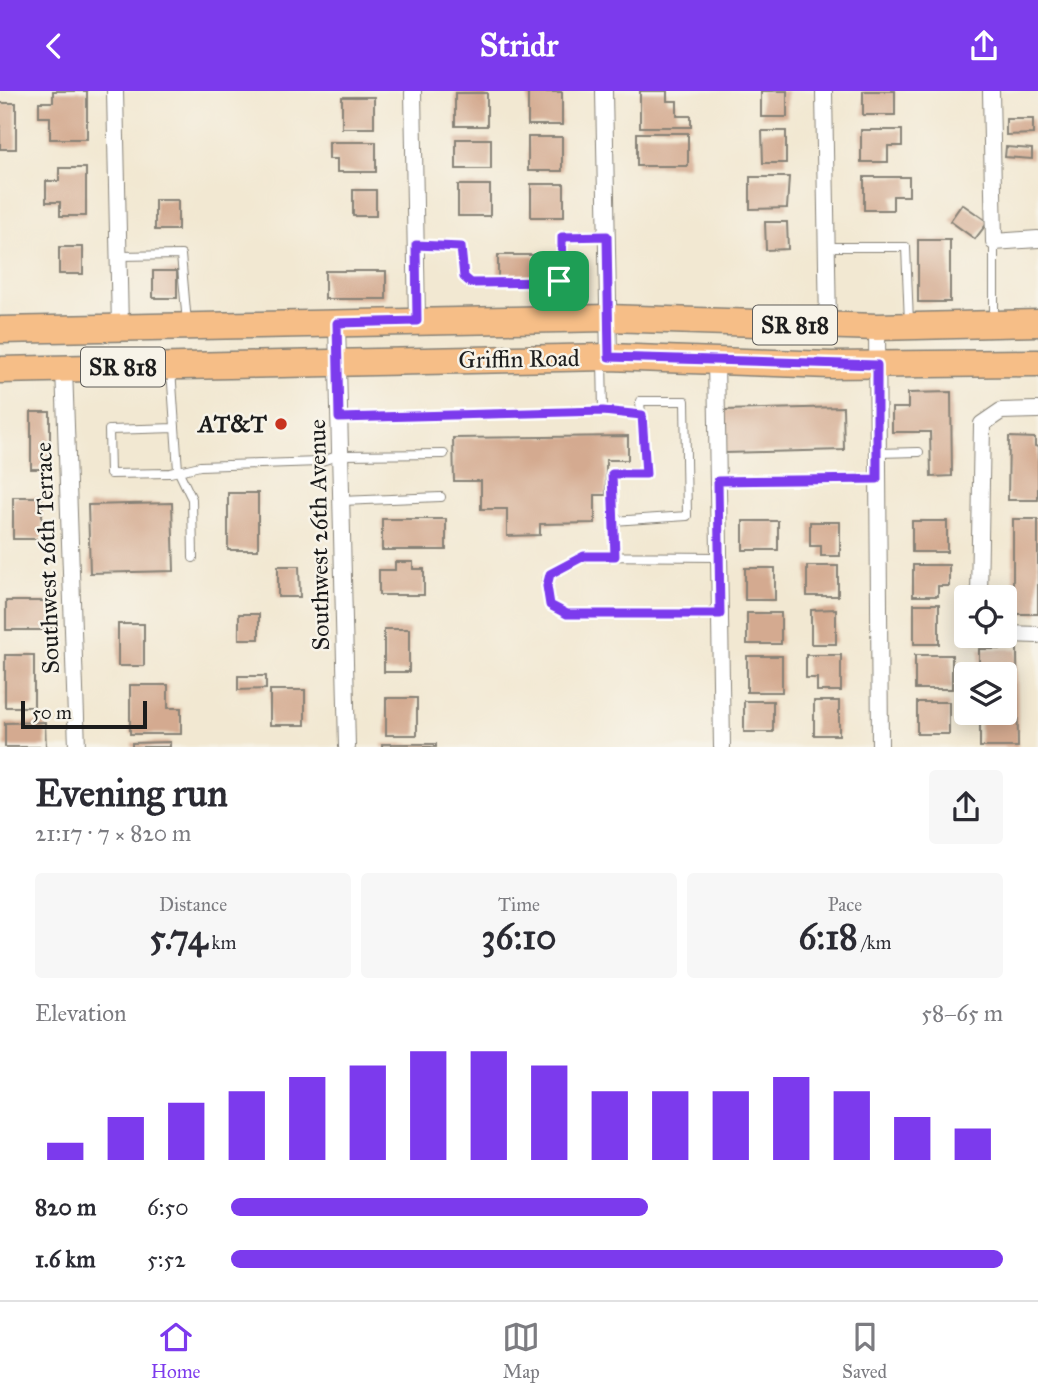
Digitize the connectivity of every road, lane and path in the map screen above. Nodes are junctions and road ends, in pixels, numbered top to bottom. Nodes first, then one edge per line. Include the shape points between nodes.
1 (115, 91) edge
2 (414, 91) edge
3 (604, 91) edge
4 (824, 91) edge
5 (991, 91) edge
6 (607, 236) junction
7 (1038, 239) edge
8 (993, 241) junction
9 (416, 245) junction
10 (826, 247) junction
11 (119, 256) junction
12 (608, 319) junction
13 (417, 321) junction
14 (337, 323) junction
15 (1038, 323) edge
16 (994, 324) junction
17 (187, 326) junction
18 (828, 326) junction
19 (909, 326) junction
20 (877, 327) junction
21 (120, 328) junction
22 (5, 333) edge
23 (605, 357) junction
24 (716, 359) junction
25 (338, 362) junction
26 (1038, 363) edge
27 (877, 365) junction
28 (171, 366) junction
29 (64, 368) junction
30 (0, 370) edge
31 (1038, 410) edge
32 (603, 411) junction
33 (642, 415) junction
34 (339, 418) junction
35 (175, 428) junction
36 (919, 452) dead end
37 (877, 453) junction
38 (340, 454) junction
39 (444, 454) dead end
40 (178, 470) junction
41 (877, 479) junction
42 (718, 481) junction
43 (441, 497) dead end
44 (341, 501) junction
45 (613, 521) junction
46 (615, 556) junction
47 (719, 557) junction
48 (193, 558) dead end
49 (979, 585) edge
50 (720, 614) junction
51 (1017, 634) edge
52 (1038, 635) edge
53 (76, 747) edge
54 (347, 747) edge
55 (722, 747) edge
56 (880, 747) edge

1 - 11 street
2 - 9 street
3 - 6 street
4 - 10 street
5 - 8 street
6 - 9 lane via 562,237 562,276 554,282 471,283 464,277 461,247
6 - 12 street
7 - 8 street
8 - 16 lane
9 - 13 street
10 - 18 street
10 - 19 lane via 906,247
11 - 17 lane via 181,255
11 - 21 street
12 - 13 main road, Griffin Road / SR 818
12 - 18 main road, Griffin Road / SR 818
12 - 23 street
13 - 14 main road, Griffin Road / SR 818
14 - 17 main road, Griffin Road / SR 818
14 - 25 street, Southwest 26th Avenue
15 - 16 main road, Griffin Road / SR 818
16 - 19 main road, Griffin Road / SR 818
17 - 21 main road, Griffin Road / SR 818
18 - 20 main road, Griffin Road / SR 818
19 - 20 main road, Griffin Road / SR 818
20 - 27 street
21 - 22 main road, Griffin Road / SR 818
23 - 24 main road, Griffin Road / SR 818
23 - 25 main road, Griffin Road / SR 818
23 - 32 lane
24 - 27 main road, Griffin Road / SR 818
24 - 42 street
25 - 28 main road, Griffin Road / SR 818
25 - 34 street, Southwest 26th Avenue
26 - 27 main road, Griffin Road / SR 818
27 - 37 street
28 - 29 main road, Griffin Road / SR 818
28 - 35 lane
29 - 30 main road, Griffin Road / SR 818
29 - 53 street, Southwest 26th Terrace
31 - 49 street via 1001,411 982,424
32 - 33 lane
32 - 34 lane
33 - 45 lane via 646,474 612,474
33 - 45 lane via 640,401 685,401 687,516
34 - 38 street, Southwest 26th Avenue
35 - 40 lane
35 - 40 lane via 109,430 110,474
36 - 37 lane
37 - 41 street
38 - 39 lane
38 - 40 lane via 318,462
38 - 44 street, Southwest 26th Avenue
40 - 48 lane via 192,499
41 - 42 lane
41 - 56 street
42 - 47 street
43 - 44 lane
44 - 54 street, Southwest 26th Avenue
45 - 46 lane
46 - 47 lane
46 - 50 lane via 584,556 550,574 550,605 567,614
47 - 50 street
50 - 55 street
51 - 52 street

